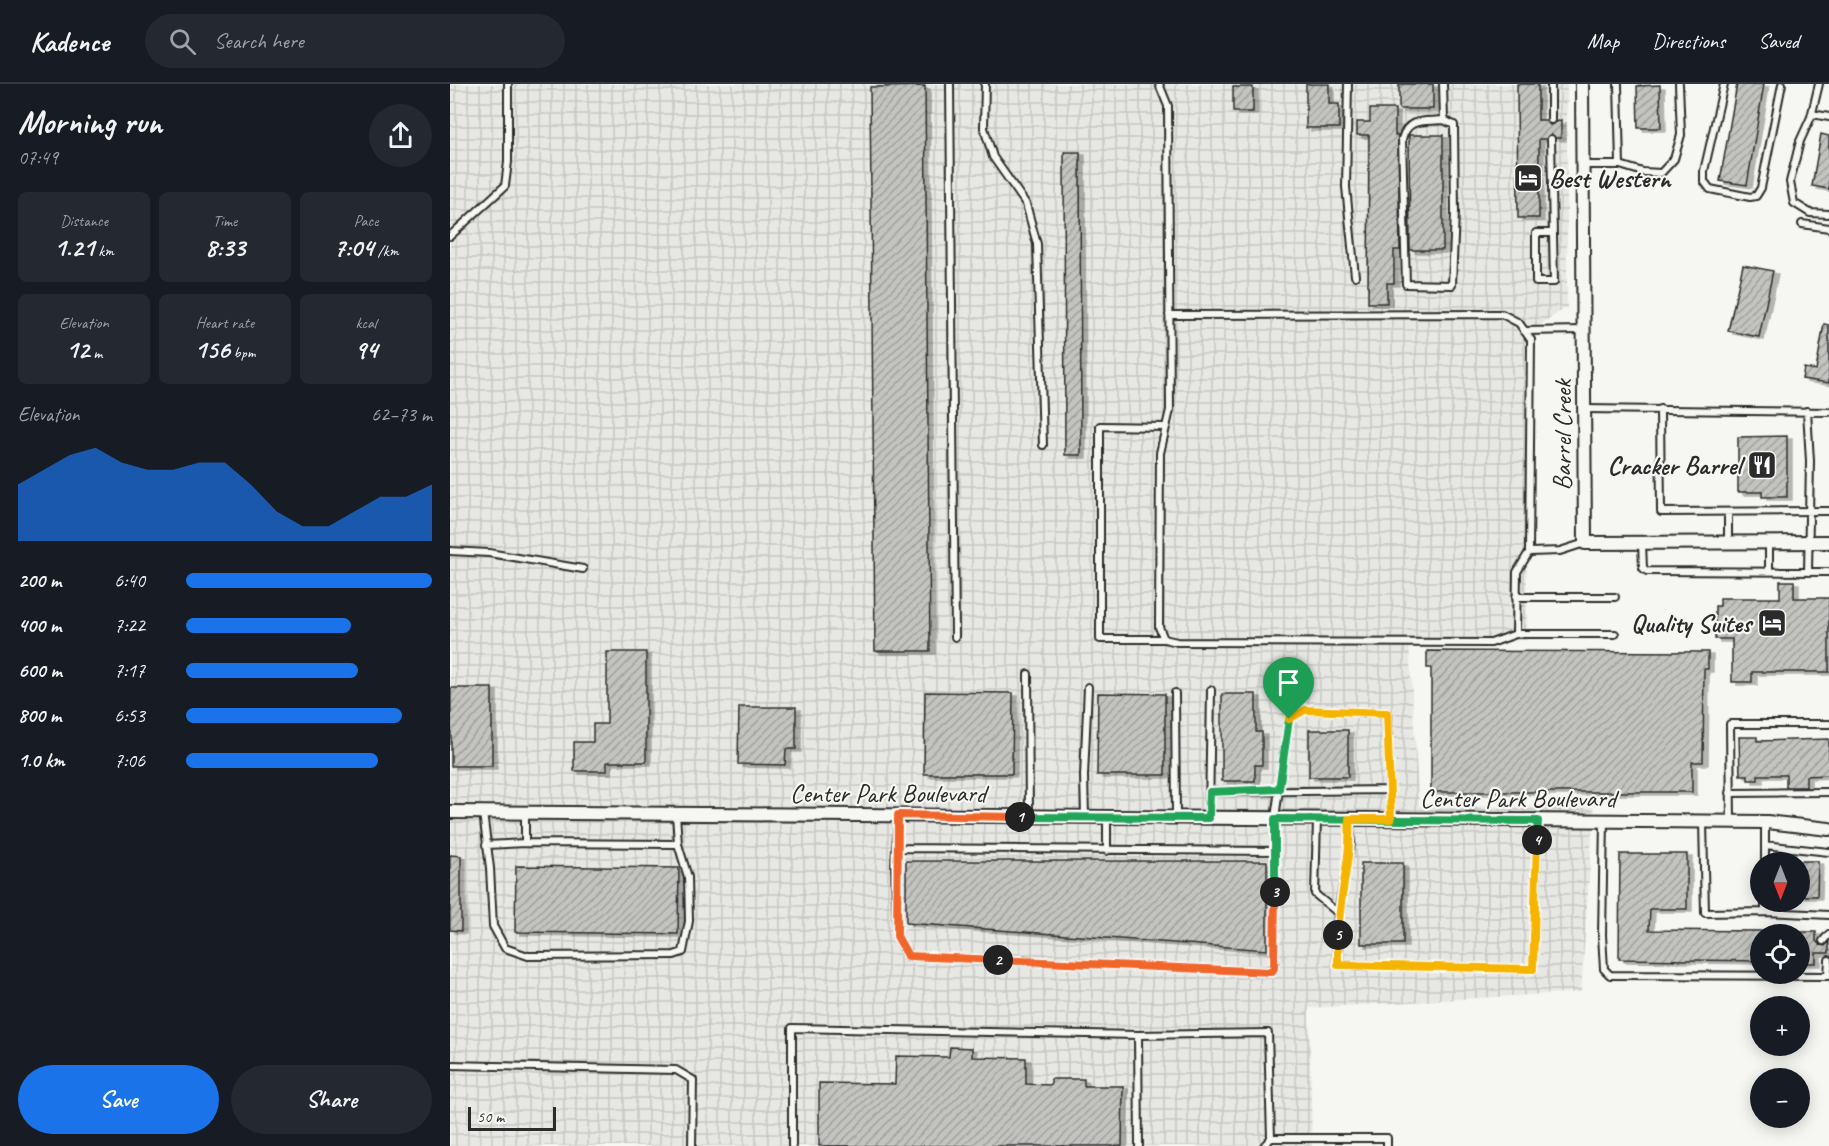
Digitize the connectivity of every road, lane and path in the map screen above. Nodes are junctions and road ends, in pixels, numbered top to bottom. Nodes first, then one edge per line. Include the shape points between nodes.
1 (508, 84) edge
2 (950, 84) edge
3 (985, 84) edge
4 (1159, 84) edge
5 (1348, 84) edge
6 (1443, 84) edge
7 (1551, 84) edge
8 (1582, 84) edge
9 (1618, 84) edge
10 (1679, 84) edge
11 (1724, 84) edge
12 (1782, 84) edge
13 (1819, 84) edge
14 (1812, 114) junction
15 (1829, 117) edge
16 (1444, 120) junction
17 (1551, 120) dead end
18 (1551, 138) dead end
19 (1583, 165) junction
20 (1620, 165) junction
21 (1829, 214) edge
22 (1802, 224) dead end
23 (1829, 228) edge
24 (1553, 233) junction
25 (450, 236) edge
26 (1355, 276) dead end
27 (1169, 315) junction
28 (1584, 330) junction
29 (1524, 331) junction
30 (1585, 409) junction
31 (1660, 409) junction
32 (1808, 411) junction
33 (1829, 412) edge
34 (1166, 427) junction
35 (1043, 445) dead end
36 (1808, 511) junction
37 (1829, 511) edge
38 (1728, 512) junction
39 (1769, 542) junction
40 (1809, 542) junction
41 (1829, 542) edge
42 (1586, 543) junction
43 (1642, 543) junction
44 (1728, 543) junction
45 (450, 551) edge
46 (1529, 552) junction
47 (583, 569) dead end
48 (1769, 572) junction
49 (1809, 572) junction
50 (1829, 572) edge
51 (1516, 597) junction
52 (1615, 597) dead end
53 (1516, 634) junction
54 (1615, 634) dead end
55 (955, 637) dead end
56 (1164, 639) junction
57 (1028, 674) dead end
58 (1088, 687) dead end
59 (1212, 690) dead end
60 (1175, 693) dead end
61 (1829, 724) edge
62 (1279, 789) junction
63 (1390, 790) junction
64 (1210, 792) junction
65 (1829, 792) edge
66 (1730, 794) junction
67 (450, 812) edge
68 (483, 812) junction
69 (525, 813) junction
70 (676, 814) junction
71 (898, 815) junction
72 (1029, 817) junction
73 (1085, 817) junction
74 (1107, 817) junction
75 (1176, 818) junction
76 (1209, 818) junction
77 (1275, 819) junction
78 (1317, 819) junction
79 (1349, 819) junction
80 (1391, 819) junction
81 (1538, 821) junction
82 (1604, 821) junction
83 (1703, 822) junction
84 (1731, 822) junction
85 (1765, 822) junction
86 (1829, 829) edge
87 (525, 843) junction
88 (678, 844) junction
89 (486, 845) junction
90 (1765, 845) junction
91 (898, 848) junction
92 (1107, 851) junction
93 (1275, 851) junction
94 (1765, 852) edge
95 (1829, 852) edge
96 (1765, 912) joint
97 (1338, 913) junction
98 (1829, 915) edge
99 (1829, 934) edge
100 (1823, 941) dead end
101 (1823, 953) dead end
102 (1829, 960) edge
103 (1828, 976) edge
104 (1138, 1035) junction
105 (450, 1065) edge
106 (1271, 1138) junction
107 (692, 1146) edge
108 (792, 1146) edge
109 (1139, 1146) edge
110 (1264, 1146) edge
111 (1387, 1146) edge

1 - 25 lane via 505,186
2 - 55 lane
3 - 35 lane via 984,128 993,157 1026,204 1037,244
4 - 27 lane via 1168,106
5 - 26 lane via 1346,187
6 - 16 lane
7 - 17 lane
8 - 19 street, Barrel Creek
9 - 20 lane
10 - 20 lane via 1681,135 1674,159 1661,173
11 - 12 lane via 1704,182 1710,189 1750,197 1756,196 1761,188
13 - 14 lane
14 - 15 lane
14 - 21 lane via 1800,141 1790,182 1794,202 1810,213
16 - 16 lane via 1410,124 1402,139 1406,284 1452,285 1454,124
18 - 24 lane
19 - 20 lane
19 - 28 street, Barrel Creek
22 - 23 lane
24 - 24 lane via 1554,282 1536,282 1536,233
27 - 29 lane via 1502,314 1519,323
27 - 34 lane via 1170,410
28 - 29 lane
28 - 30 street, Barrel Creek
29 - 46 lane via 1531,340
30 - 31 lane
30 - 42 street, Barrel Creek
31 - 32 lane
31 - 38 lane via 1661,512
32 - 33 lane
32 - 36 lane
34 - 56 lane via 1160,453 1159,627
34 - 56 lane via 1100,426 1100,639
36 - 37 lane
36 - 38 lane
36 - 40 lane
38 - 44 lane
39 - 40 street
39 - 44 street
39 - 48 lane
40 - 41 street
40 - 49 lane
42 - 43 street
42 - 46 lane via 1560,551
43 - 44 street
43 - 48 lane via 1643,568 1647,571
45 - 47 lane via 489,553
46 - 51 lane via 1517,572
48 - 49 lane
49 - 50 lane
51 - 52 lane
51 - 53 lane
53 - 54 lane
53 - 56 lane via 1491,643
57 - 72 lane
58 - 73 lane
59 - 64 lane
60 - 75 lane
61 - 66 lane via 1730,724
62 - 63 lane
62 - 63 lane via 1289,719 1305,710 1387,713
62 - 64 lane
62 - 77 lane
63 - 80 lane
64 - 76 lane
65 - 66 lane
66 - 84 lane
67 - 68 street, Center Park Boulevard
68 - 69 street, Center Park Boulevard
68 - 89 lane
69 - 70 street, Center Park Boulevard
69 - 87 lane
70 - 71 street, Center Park Boulevard
70 - 88 lane
71 - 72 street, Center Park Boulevard
71 - 91 lane
72 - 73 street, Center Park Boulevard
73 - 74 street, Center Park Boulevard
74 - 75 street, Center Park Boulevard
74 - 92 lane
75 - 76 street, Center Park Boulevard
76 - 77 street, Center Park Boulevard
77 - 78 street, Center Park Boulevard
77 - 93 lane
78 - 79 street, Center Park Boulevard
78 - 97 lane via 1315,894
79 - 80 street, Center Park Boulevard
79 - 97 lane via 1351,843
80 - 81 street, Center Park Boulevard
81 - 82 street, Center Park Boulevard
81 - 97 lane via 1533,969 1338,965
82 - 83 street, Center Park Boulevard
82 - 103 lane via 1602,935 1604,969 1610,975
83 - 84 street, Center Park Boulevard
83 - 96 lane via 1705,913
84 - 85 street, Center Park Boulevard
85 - 86 street, Center Park Boulevard
85 - 90 lane
87 - 88 lane
87 - 89 lane
88 - 89 lane via 688,877 689,921 683,952 562,956 528,956 505,948 493,926
90 - 94 lane
90 - 95 lane
91 - 92 lane
91 - 93 lane via 897,936 908,956 1272,972
92 - 93 lane
96 - 98 lane
99 - 100 lane
101 - 102 lane
102 - 103 lane
104 - 106 lane via 1268,1034
104 - 108 lane via 792,1028
104 - 109 lane
105 - 107 lane via 676,1070 693,1080
106 - 110 lane
106 - 111 lane via 1387,1138

